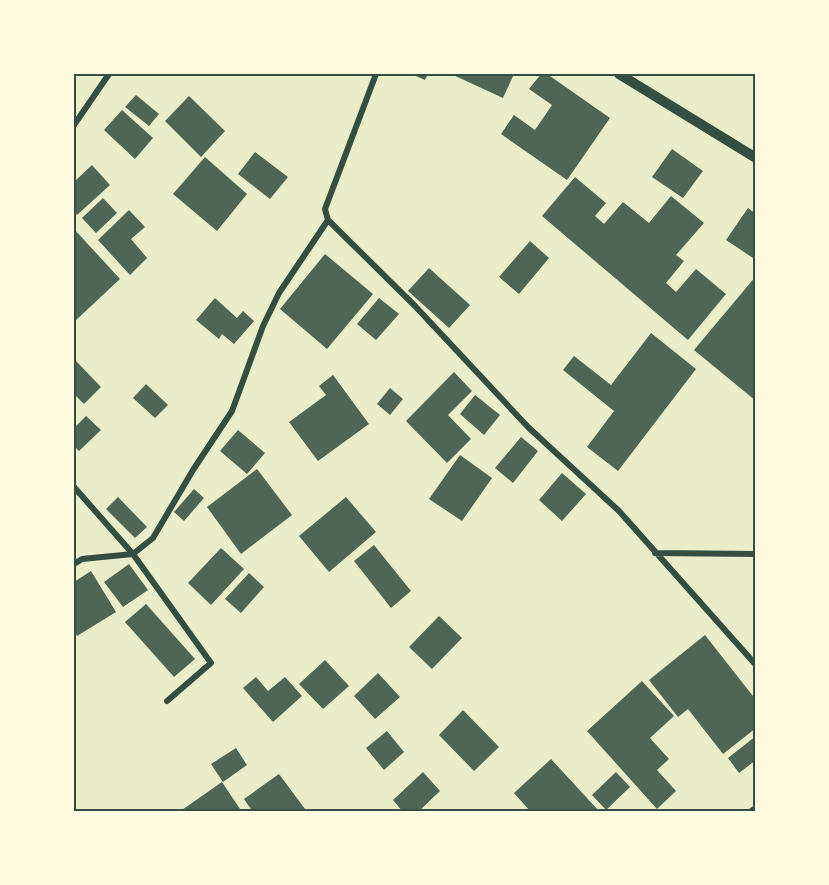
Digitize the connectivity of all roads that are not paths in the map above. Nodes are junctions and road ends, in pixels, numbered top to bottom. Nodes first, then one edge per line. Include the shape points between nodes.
1 (109, 74) edge
2 (376, 74) edge
3 (619, 74) edge
4 (74, 124) edge
5 (756, 158) edge
6 (328, 220) junction
7 (74, 487) edge
8 (655, 553) junction
9 (134, 554) junction
10 (756, 554) edge
11 (74, 564) edge
12 (756, 665) edge
13 (167, 701) dead end
14 (756, 808) edge
15 (750, 812) edge

1 - 4 street
2 - 6 street via 325,209
3 - 5 street
6 - 8 street via 528,427 619,511
6 - 9 street via 279,293 232,411 153,538
7 - 9 street
8 - 10 street
8 - 12 street
9 - 11 street via 82,559
9 - 13 street via 210,663
14 - 15 street

